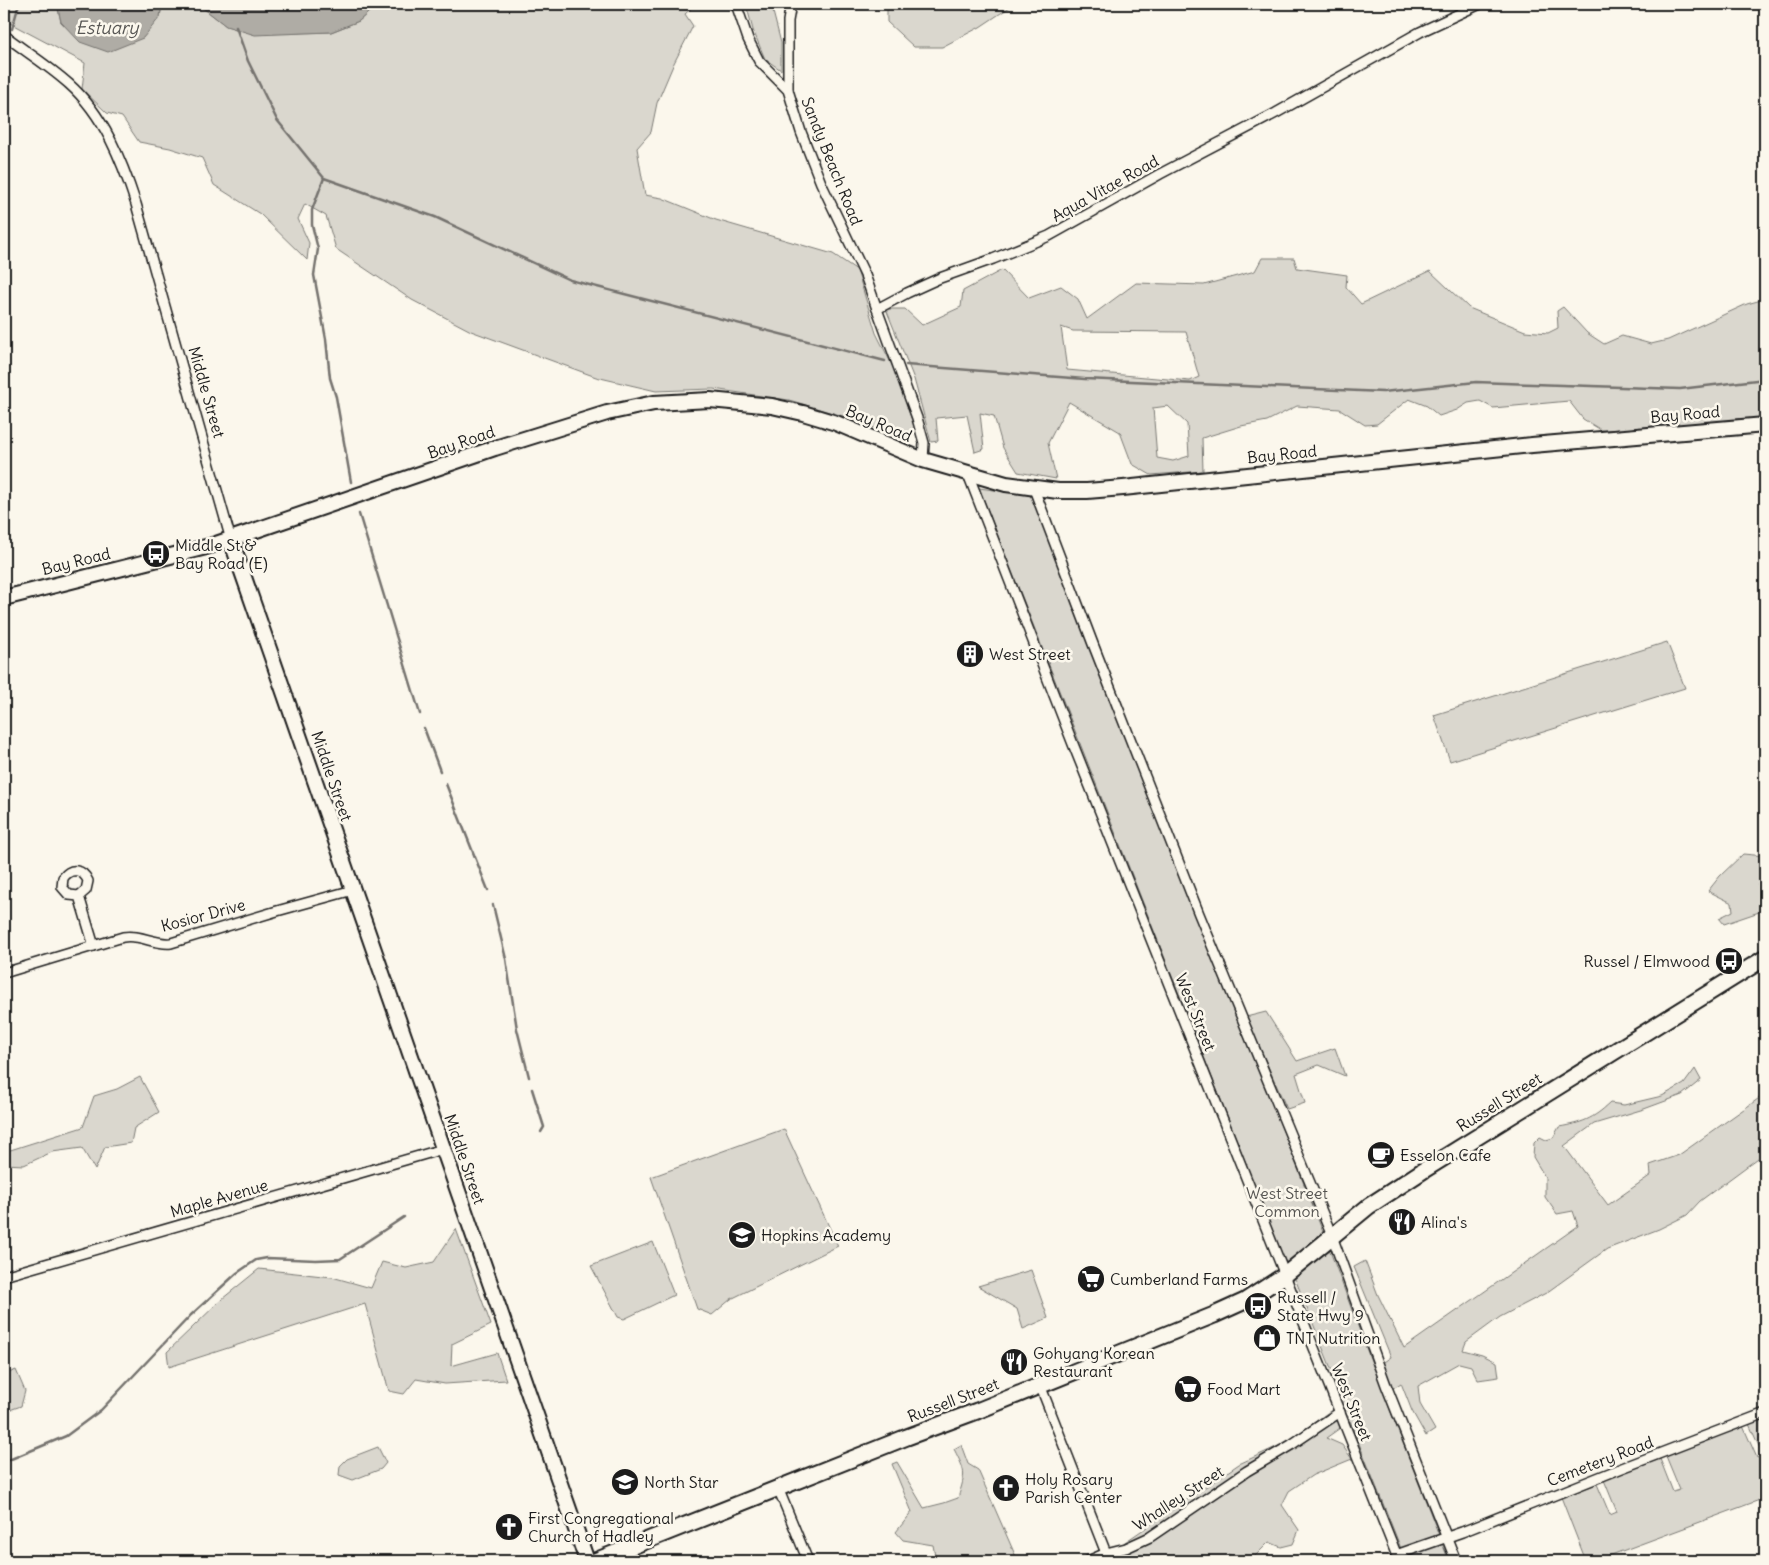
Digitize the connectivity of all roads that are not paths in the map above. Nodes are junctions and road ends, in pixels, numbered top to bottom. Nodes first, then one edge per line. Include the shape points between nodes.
1 (736, 4) edge
2 (791, 4) edge
3 (1480, 4) edge
4 (4, 35) edge
5 (788, 90) junction
6 (877, 309) junction
7 (1765, 424) edge
8 (923, 460) junction
9 (968, 474) junction
10 (1034, 489) junction
11 (231, 540) junction
12 (4, 598) edge
13 (353, 890) junction
14 (79, 896) dead end
15 (94, 946) junction
16 (1765, 958) edge
17 (4, 973) edge
18 (443, 1149) junction
19 (1332, 1236) junction
20 (1285, 1275) junction
21 (4, 1276) edge
22 (1040, 1385) junction
23 (1340, 1412) junction
24 (1765, 1413) edge
25 (778, 1488) junction
26 (1447, 1538) junction
27 (1106, 1554) junction
28 (1397, 1558) edge
29 (587, 1561) edge
30 (595, 1561) edge
31 (808, 1561) edge
32 (1088, 1561) edge
33 (1456, 1561) edge

1 - 5 street, Sandy Beach Road via 759,61
2 - 5 street
3 - 6 street, Aqua Vitae Road via 1420,32 1049,236 940,278
4 - 11 street, Middle Street via 76,91 94,112 116,151 136,204
5 - 6 street, Sandy Beach Road via 821,183
6 - 8 street via 917,418 924,443
7 - 10 main road, Bay Road via 1123,488 1087,491
8 - 9 main road, Bay Road
8 - 11 main road, Bay Road via 836,423 793,410 731,401 654,403 606,413 504,445
9 - 10 main road, Bay Road
9 - 20 street, West Street
10 - 19 street via 1201,919
11 - 12 main road, Bay Road
11 - 13 main road, Middle Street
13 - 15 street, Kosior Drive via 171,943 156,943 132,936
13 - 18 main road, Middle Street
14 - 15 street
15 - 17 street, Kosior Drive
16 - 19 highway, Russell Street via 1424,1170
18 - 21 street, Maple Avenue
18 - 29 main road, Middle Street
19 - 20 highway, Russell Street
19 - 26 street via 1386,1385
20 - 22 highway, Russell Street via 1245,1301 1214,1315
20 - 23 street, West Street
22 - 25 highway, Russell Street
22 - 27 street
23 - 27 street, Whalley Street via 1246,1470 1150,1537
23 - 28 street, West Street
24 - 26 street, Cemetery Road
25 - 30 highway, Russell Street
25 - 31 street
26 - 28 street, Cemetery Road
26 - 33 street
27 - 32 street, Whalley Street

